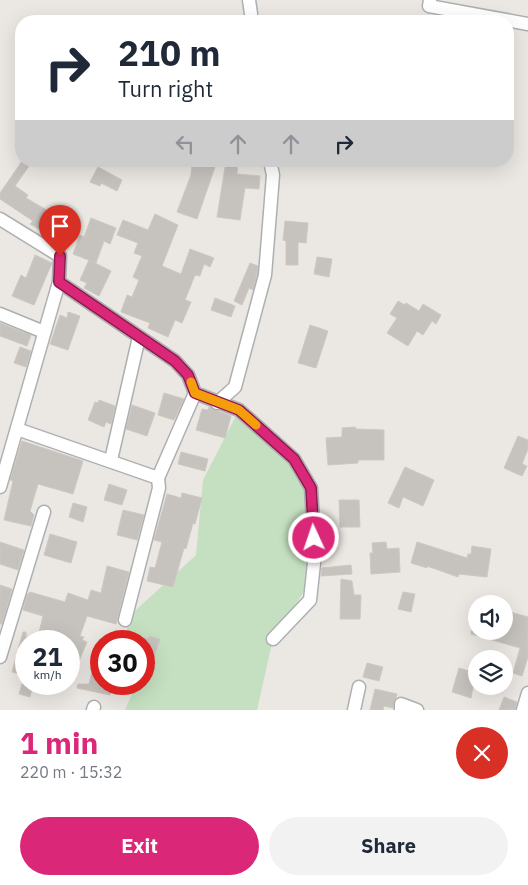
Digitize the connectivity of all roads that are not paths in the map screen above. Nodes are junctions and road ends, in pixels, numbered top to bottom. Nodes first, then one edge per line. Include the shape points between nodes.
1 (249, 0) edge
2 (430, 0) edge
3 (251, 15) edge
4 (478, 15) edge
5 (514, 21) edge
6 (528, 24) edge
7 (271, 167) edge
8 (0, 219) edge
9 (59, 282) junction
10 (0, 314) edge
11 (44, 332) junction
12 (139, 337) junction
13 (195, 393) junction
14 (217, 403) junction
15 (17, 429) junction
16 (111, 460) junction
17 (158, 478) junction
18 (0, 487) edge
19 (44, 512) dead end
20 (125, 620) dead end
21 (273, 639) dead end
22 (0, 657) edge
23 (359, 687) dead end
24 (528, 693) edge
25 (354, 710) edge
26 (401, 710) edge
27 (417, 710) edge
28 (523, 710) edge

1 - 3 street
2 - 4 street via 429,6
5 - 6 street
7 - 14 street via 265,275 236,386
8 - 9 street via 60,256
9 - 11 street
9 - 12 street
10 - 11 street
11 - 15 street
12 - 13 street via 175,361 188,375
12 - 16 street
13 - 14 street
13 - 17 street
14 - 21 street via 239,410 294,459 311,488 315,554 310,600
15 - 16 street
15 - 18 street
16 - 17 street
17 - 20 street via 159,488
19 - 22 street
23 - 25 street
24 - 28 street
26 - 27 street via 402,704

